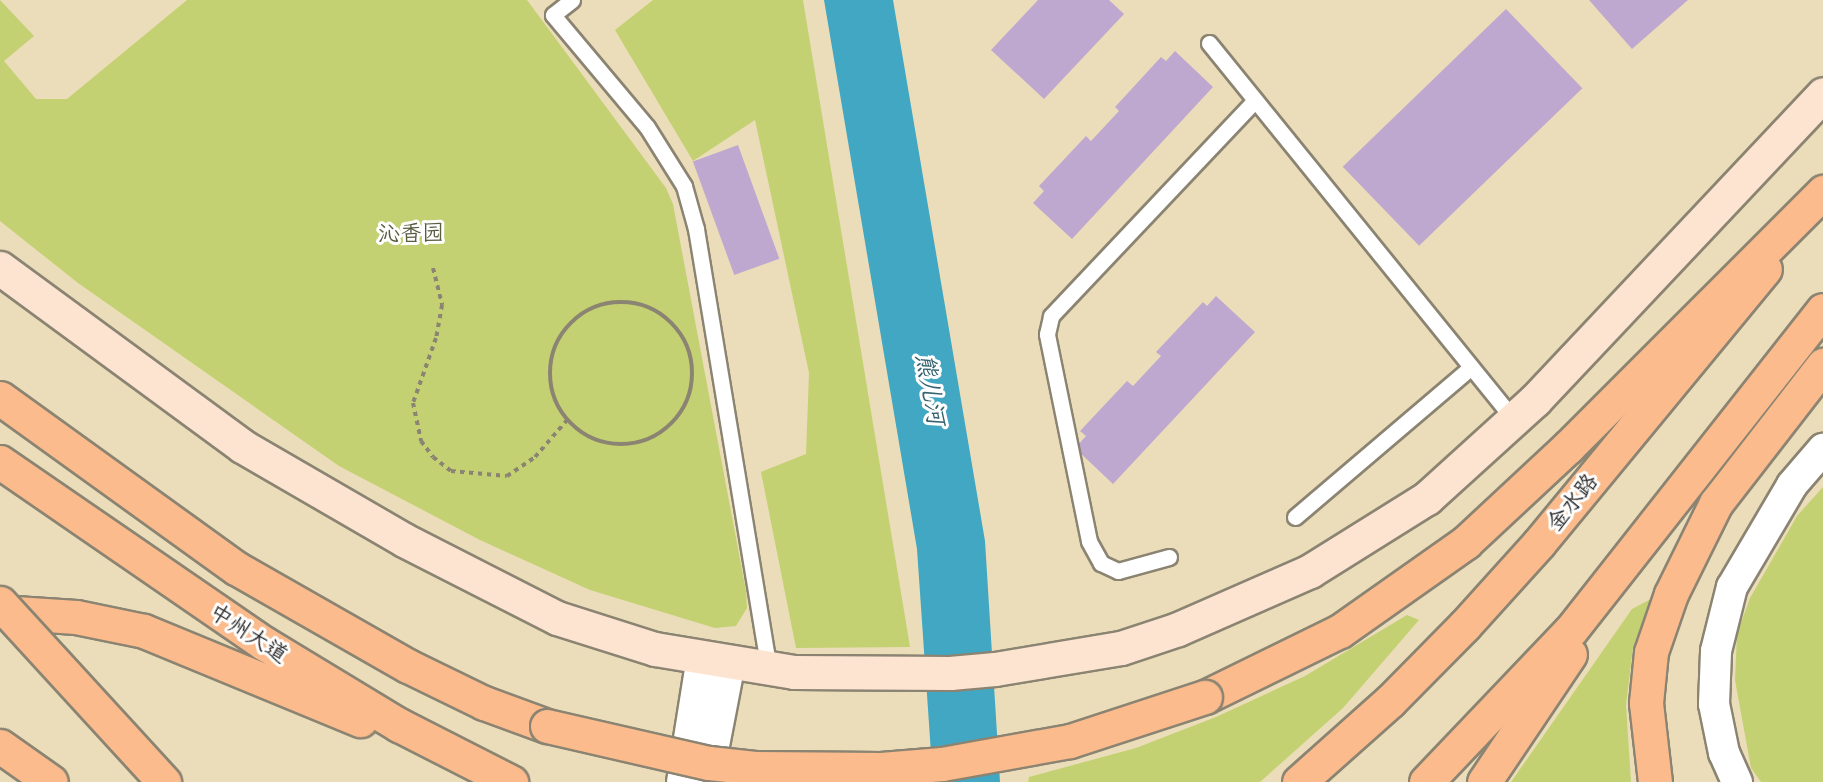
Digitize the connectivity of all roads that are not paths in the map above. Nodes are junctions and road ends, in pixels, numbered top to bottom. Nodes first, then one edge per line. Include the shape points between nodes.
1 (572, 0) edge
2 (1209, 43) dead end
3 (1823, 94) edge
4 (1255, 100) junction
5 (1823, 192) edge
6 (1823, 201) edge
7 (0, 268) edge
8 (1823, 310) edge
9 (1823, 365) edge
10 (1471, 367) junction
11 (0, 398) edge
12 (1515, 421) junction
13 (1823, 449) edge
14 (0, 462) edge
15 (1667, 510) junction
16 (1295, 517) dead end
17 (1169, 557) dead end
18 (0, 603) edge
19 (0, 612) edge
20 (716, 660) junction
21 (769, 669) junction
22 (0, 746) edge
23 (498, 776) edge
24 (48, 780) edge
25 (164, 782) edge
26 (682, 782) edge
27 (707, 782) edge
28 (1299, 782) edge
29 (1426, 782) edge
30 (1484, 782) edge
31 (1655, 782) edge
32 (1737, 782) edge

1 - 21 lane via 554,15 647,127 684,186 696,229
2 - 4 lane
3 - 12 street
4 - 10 lane
4 - 17 lane via 1051,316 1047,334 1089,541 1101,563 1118,571
5 - 11 main road, bridge via 1560,455 1466,542 1340,631 1205,697 1070,741 942,764 881,769 755,768 709,763 547,726 408,666 236,568
6 - 28 main road, 金水路 via 1472,617 1390,701
7 - 20 street via 242,446 404,540 557,618 645,646
8 - 15 main road
9 - 31 main road via 1716,503 1671,594 1651,652 1646,703
10 - 12 lane
10 - 16 lane
12 - 21 street via 1427,498 1310,572 1178,629 1121,648 995,669 844,674
13 - 32 street via 1792,485 1732,587 1716,651 1714,704 1724,753
14 - 23 main road, 中州大道 via 265,644 399,725
15 - 29 main road via 1571,630
15 - 30 main road
18 - 25 main road, bridge
19 - 23 main road via 76,617 144,631
20 - 21 street
20 - 26 street
20 - 27 street
22 - 24 main road

